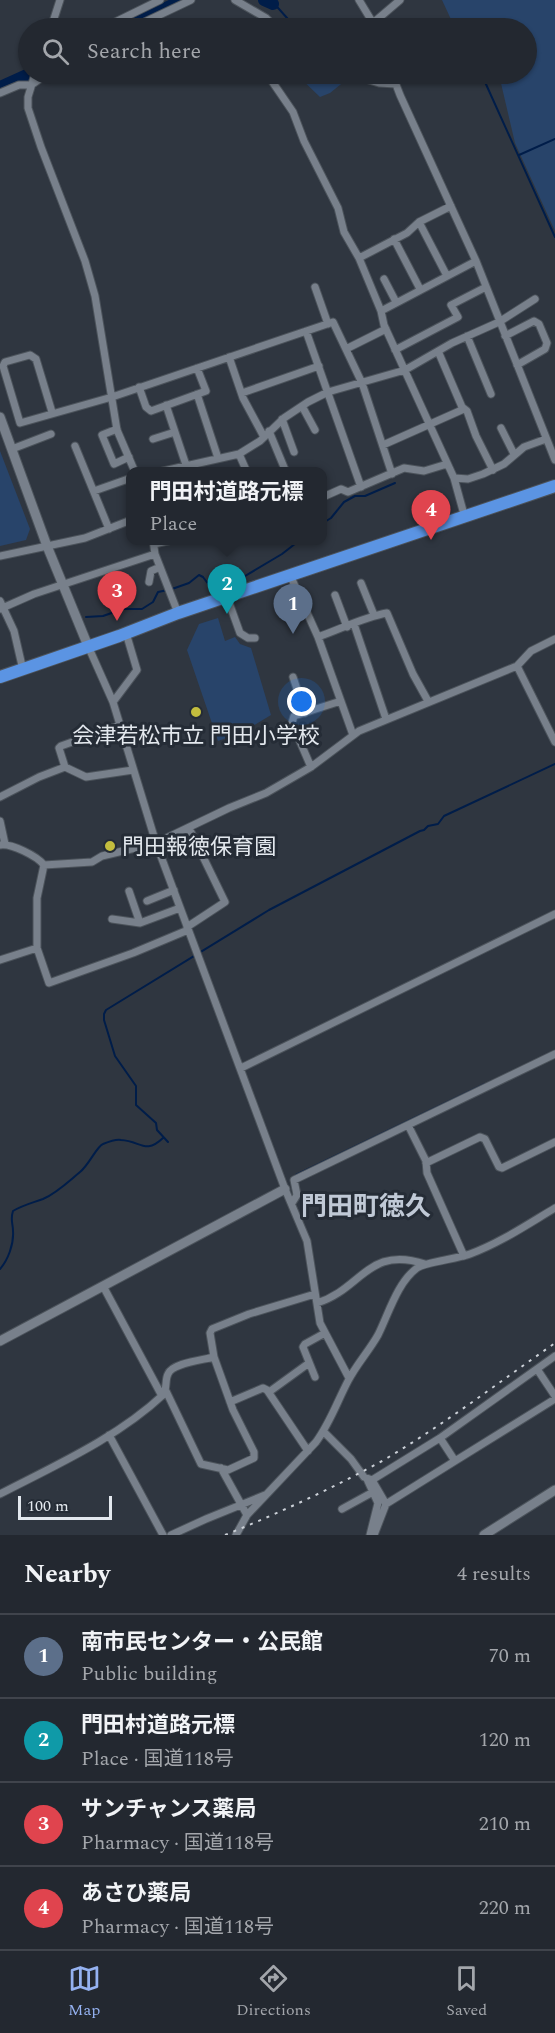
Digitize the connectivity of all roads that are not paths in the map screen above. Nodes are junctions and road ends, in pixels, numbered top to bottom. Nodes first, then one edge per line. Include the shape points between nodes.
1 (60, 0) edge
2 (160, 0) edge
3 (191, 0) edge
4 (359, 0) edge
5 (400, 0) edge
6 (238, 1) edge
7 (54, 18) edge
8 (123, 18) edge
9 (153, 18) edge
10 (266, 18) edge
11 (369, 18) edge
12 (382, 18) edge
13 (274, 84) edge
14 (396, 84) edge
15 (31, 85) joint
16 (0, 93) edge
17 (451, 206) junction
18 (419, 222) junction
19 (394, 239) junction
20 (359, 258) junction
21 (476, 261) junction
22 (447, 276) junction
23 (384, 279) dead end
24 (315, 287) dead end
25 (486, 288) junction
26 (420, 289) junction
27 (535, 299) dead end
28 (396, 302) junction
29 (381, 311) junction
30 (500, 322) junction
31 (328, 324) junction
32 (386, 329) junction
33 (306, 331) junction
34 (467, 336) junction
35 (505, 336) junction
36 (346, 349) junction
37 (395, 350) junction
38 (438, 351) junction
39 (229, 357) junction
40 (517, 365) junction
41 (319, 366) junction
42 (197, 368) junction
43 (405, 370) junction
44 (362, 383) junction
45 (139, 387) junction
46 (328, 392) junction
47 (242, 393) junction
48 (197, 394) junction
49 (491, 394) dead end
50 (112, 397) junction
51 (166, 405) junction
52 (302, 406) junction
53 (464, 409) junction
54 (52, 412) junction
55 (0, 417) edge
56 (282, 419) junction
57 (430, 426) junction
58 (501, 428) dead end
59 (117, 429) junction
60 (315, 430) dead end
61 (175, 432) junction
62 (51, 434) dead end
63 (267, 434) junction
64 (153, 439) dead end
65 (546, 439) junction
66 (384, 445) junction
67 (75, 446) dead end
68 (12, 449) junction
69 (294, 452) dead end
70 (239, 454) junction
71 (514, 454) junction
72 (129, 457) junction
73 (218, 458) junction
74 (555, 460) edge
75 (447, 464) junction
76 (186, 465) junction
77 (133, 467) edge
78 (177, 467) edge
79 (245, 467) edge
80 (284, 467) edge
81 (493, 470) junction
82 (392, 474) junction
83 (454, 478) junction
84 (126, 480) edge
85 (555, 486) edge
86 (361, 487) junction
87 (94, 491) junction
88 (327, 495) edge
89 (465, 518) junction
90 (126, 522) edge
91 (109, 529) junction
92 (154, 545) edge
93 (47, 546) junction
94 (155, 554) junction
95 (0, 556) edge
96 (160, 567) junction
97 (290, 575) junction
98 (149, 582) dead end
99 (361, 583) dead end
100 (63, 585) junction
101 (335, 595) dead end
102 (228, 597) junction
103 (1, 606) edge
104 (178, 613) junction
105 (374, 615) junction
106 (350, 626) junction
107 (126, 633) junction
108 (318, 637) junction
109 (255, 638) dead end
110 (555, 639) edge
111 (88, 646) junction
112 (517, 666) junction
113 (23, 670) junction
114 (293, 676) dead end
115 (0, 677) edge
116 (341, 701) junction
117 (428, 701) junction
118 (113, 702) junction
119 (305, 713) junction
120 (386, 718) junction
121 (120, 725) junction
122 (352, 735) junction
123 (555, 742) edge
124 (311, 766) junction
125 (65, 767) junction
126 (133, 770) junction
127 (0, 797) edge
128 (0, 821) edge
129 (189, 828) junction
130 (156, 843) junction
131 (2, 844) edge
132 (44, 866) junction
133 (174, 890) junction
134 (129, 891) dead end
135 (147, 901) dead end
136 (180, 908) junction
137 (555, 914) edge
138 (112, 919) dead end
139 (140, 923) junction
140 (187, 928) junction
141 (37, 948) junction
142 (0, 960) edge
143 (555, 1054) edge
144 (241, 1068) junction
145 (408, 1125) junction
146 (555, 1142) edge
147 (426, 1163) junction
148 (285, 1189) junction
149 (292, 1203) junction
150 (555, 1208) edge
151 (464, 1256) junction
152 (424, 1264) junction
153 (103, 1286) junction
154 (315, 1294) junction
155 (317, 1303) junction
156 (325, 1333) junction
157 (0, 1341) edge
158 (555, 1356) edge
159 (214, 1357) junction
160 (309, 1363) junction
161 (537, 1369) junction
162 (315, 1377) dead end
163 (349, 1378) junction
164 (269, 1392) junction
165 (164, 1393) junction
166 (555, 1397) edge
167 (230, 1402) junction
168 (324, 1431) junction
169 (109, 1435) junction
170 (440, 1438) junction
171 (308, 1451) junction
172 (456, 1461) junction
173 (221, 1468) junction
174 (370, 1480) junction
175 (555, 1490) edge
176 (373, 1492) junction
177 (0, 1494) edge
178 (266, 1495) junction
179 (240, 1504) junction
180 (386, 1504) junction
181 (342, 1509) dead end
182 (247, 1515) junction
183 (237, 1533) edge
184 (246, 1534) edge
185 (485, 1534) edge
186 (164, 1535) edge
187 (171, 1535) edge
188 (372, 1535) edge

1 - 7 street
2 - 8 street
3 - 9 street
4 - 11 street
5 - 12 street
6 - 10 street
13 - 20 street via 293,112
14 - 17 street
15 - 16 street
15 - 50 street via 28,108 95,296
17 - 18 street
17 - 21 street
18 - 19 street
18 - 22 street
19 - 20 street
19 - 26 street
20 - 29 street
21 - 22 street
21 - 25 street
22 - 26 street
23 - 28 street
24 - 31 street
25 - 30 street
25 - 37 street via 451,304 458,317
26 - 28 street
27 - 30 street
28 - 29 street
29 - 32 street
30 - 34 street
30 - 35 street
31 - 33 street
31 - 36 street via 333,322
32 - 36 street
32 - 37 street
33 - 39 street
33 - 41 street
34 - 38 street
34 - 49 street
35 - 40 street
35 - 40 street via 534,321 547,343 545,349
36 - 44 street
37 - 43 street
38 - 43 street
38 - 53 street
39 - 42 street
39 - 47 street
40 - 65 street
41 - 46 street
41 - 47 street
42 - 45 street
42 - 48 street via 206,392
43 - 44 street
43 - 57 street
44 - 46 street
44 - 66 street
45 - 50 street
45 - 51 street via 148,410
46 - 52 street
46 - 86 street
47 - 63 street
48 - 51 street
48 - 73 street
50 - 54 street
50 - 59 street
51 - 61 street
52 - 56 street
52 - 60 street
53 - 57 street
53 - 81 street
54 - 54 street via 20,423 5,362 30,355 36,359
55 - 68 street
56 - 63 street
56 - 69 street
57 - 66 street
57 - 75 street
58 - 71 street
59 - 72 street
59 - 72 street via 102,435 114,464
61 - 64 street
61 - 76 street
62 - 68 street
63 - 70 street
63 - 80 street
65 - 71 street
65 - 74 street
66 - 82 street
67 - 87 street
68 - 93 street
70 - 73 street
70 - 79 street
71 - 81 street
72 - 77 street
73 - 76 street
75 - 82 street via 424,471 404,468
75 - 83 street
76 - 78 street
81 - 83 street via 468,479
82 - 86 street
83 - 89 street
84 - 87 street
85 - 89 highway
86 - 88 street
87 - 91 street
89 - 97 highway
90 - 91 street
91 - 93 street
92 - 94 street
93 - 95 street
93 - 100 street
94 - 96 street
94 - 100 street
96 - 98 street via 151,571
96 - 104 street
97 - 102 highway
97 - 108 street
99 - 105 street
100 - 103 street
100 - 111 street
101 - 106 street
102 - 104 highway
102 - 109 street via 240,633
103 - 113 street via 14,631
104 - 107 highway
105 - 106 street
105 - 117 street via 387,613
106 - 108 street
106 - 120 street
107 - 111 highway
107 - 118 street via 137,670
108 - 116 street
110 - 112 street via 531,651
111 - 113 highway
111 - 118 street
112 - 117 street
112 - 123 street
113 - 115 highway
114 - 119 street
116 - 119 street
116 - 122 street
117 - 120 street
118 - 121 street
119 - 124 street via 294,716 292,723
120 - 122 street
121 - 125 street via 61,746
121 - 126 street
122 - 124 street
124 - 129 street via 260,796
125 - 126 street via 86,777
125 - 127 street
126 - 130 street
128 - 131 street
129 - 130 street
129 - 140 street via 225,902
130 - 132 street via 92,862
130 - 133 street
131 - 132 street via 31,855
132 - 141 street via 37,898
133 - 135 street
133 - 136 street
134 - 139 street
136 - 139 street
136 - 140 street
137 - 144 street
138 - 139 street
140 - 141 street via 133,953 49,983
140 - 144 street
141 - 142 street
143 - 145 street
144 - 148 street
145 - 147 street
145 - 149 street via 294,1180 297,1195
146 - 147 street via 502,1168 480,1137
147 - 151 street
148 - 149 street
148 - 153 street
149 - 154 street via 307,1241
150 - 151 street
151 - 152 street
152 - 155 street via 400,1259 377,1263
152 - 163 street via 403,1284 376,1338
153 - 157 street
153 - 165 street
154 - 155 street
154 - 159 street via 212,1329
155 - 156 street
156 - 160 street via 303,1347
156 - 163 street
158 - 161 street
159 - 165 street via 171,1369
159 - 167 street
160 - 162 street
160 - 164 street
161 - 166 street
161 - 170 street
163 - 168 street
164 - 167 street via 263,1388
164 - 171 street
165 - 169 street
165 - 173 street via 200,1462
166 - 172 street
167 - 173 street via 255,1456 231,1469
168 - 171 street
168 - 174 street
169 - 177 street
169 - 186 street
170 - 172 street
170 - 174 street
171 - 178 street
172 - 180 street
173 - 179 street
174 - 176 street
174 - 180 street
175 - 185 street
176 - 181 street
176 - 188 street via 378,1505
178 - 179 street
178 - 182 street
179 - 182 street
179 - 187 street
180 - 188 street
182 - 183 street
183 - 184 street

